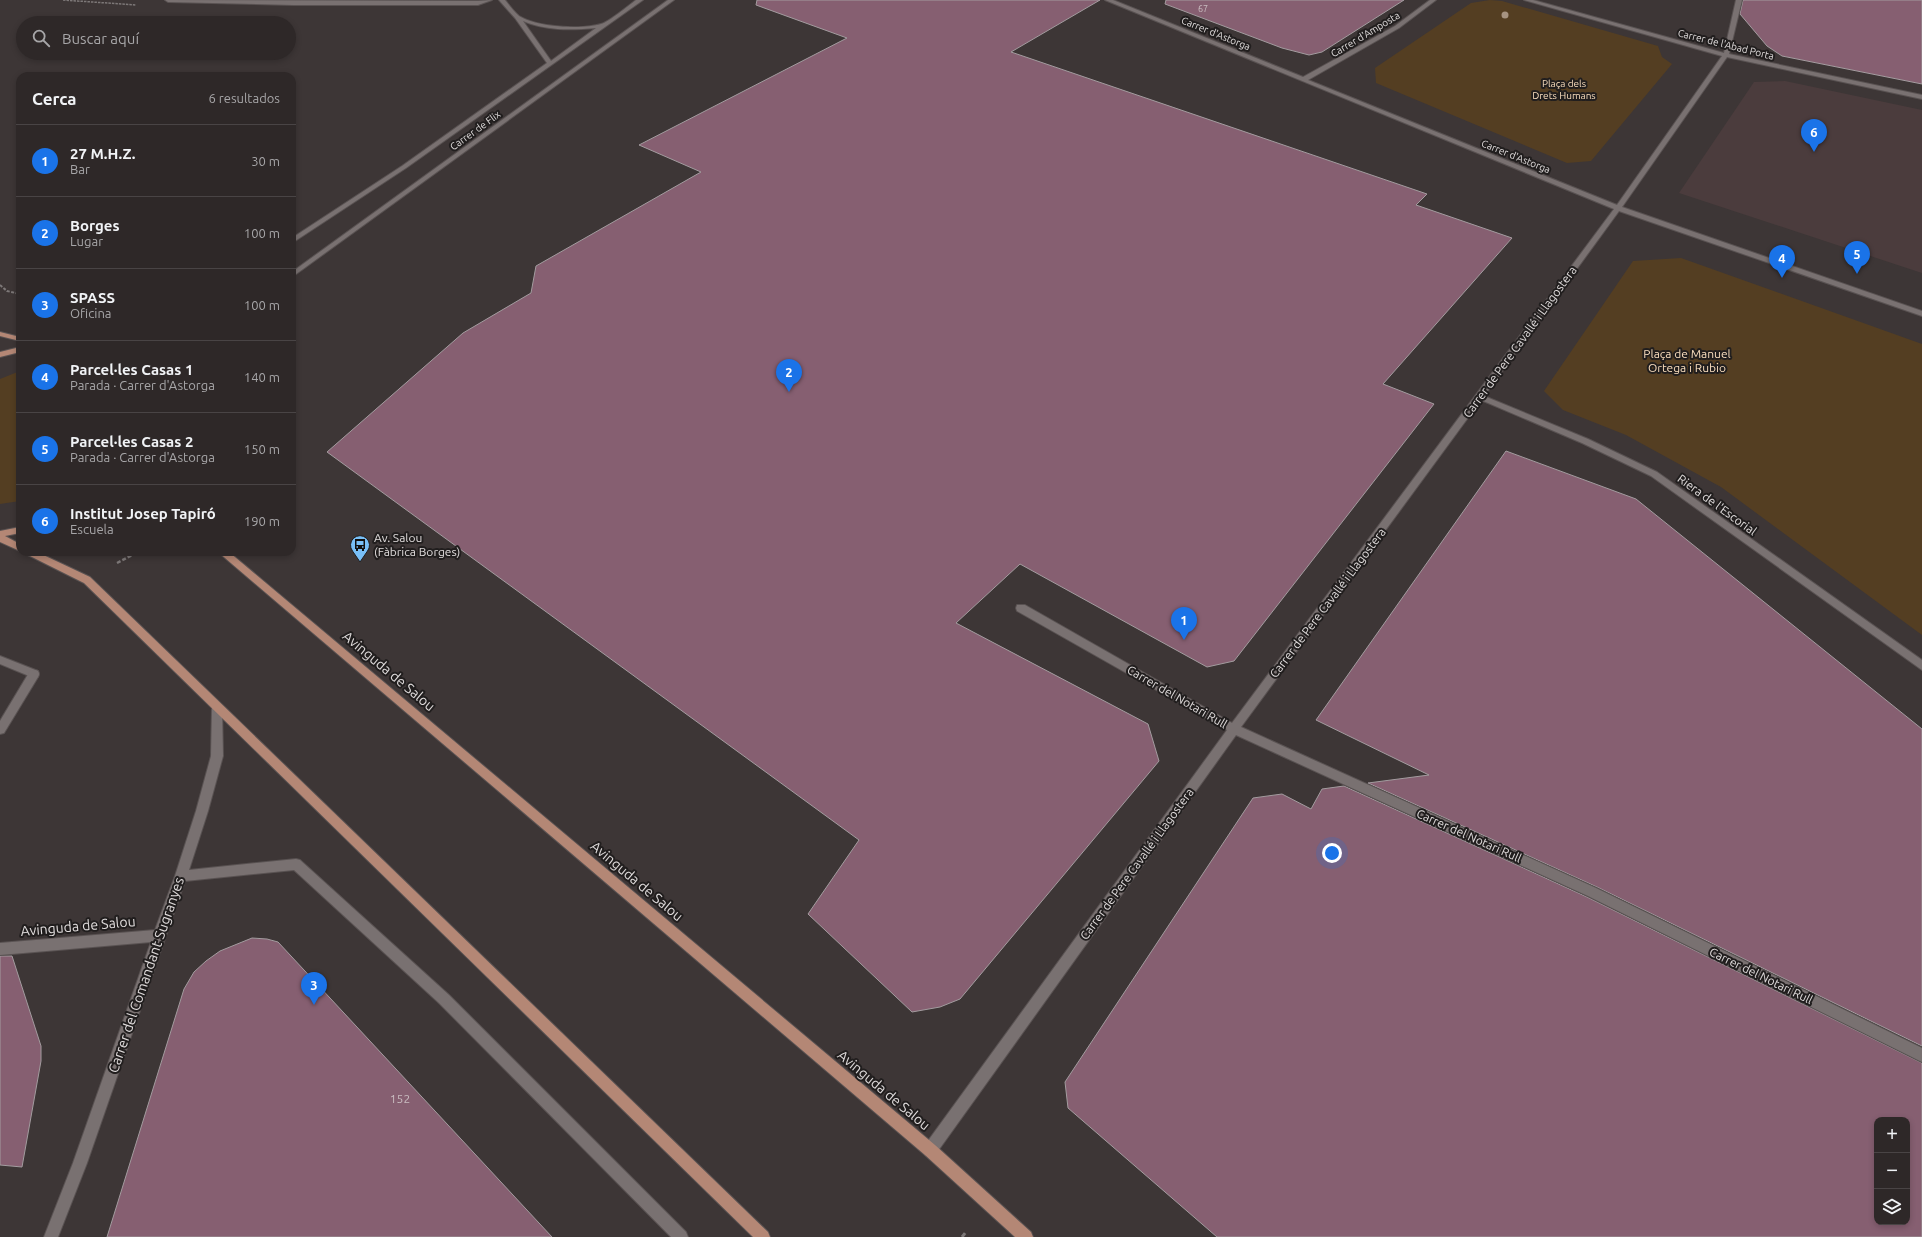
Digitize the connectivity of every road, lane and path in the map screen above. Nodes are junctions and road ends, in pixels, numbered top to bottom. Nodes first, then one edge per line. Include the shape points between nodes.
1 (168, 0) edge
2 (489, 0) edge
3 (502, 0) edge
4 (640, 0) edge
5 (671, 0) edge
6 (1108, 0) edge
7 (1433, 0) edge
8 (1527, 0) edge
9 (1739, 0) edge
10 (517, 17) junction
11 (604, 26) junction
12 (1726, 55) junction
13 (550, 64) junction
14 (1303, 80) junction
15 (1922, 97) edge
16 (1618, 208) junction
17 (296, 238) edge
18 (296, 272) edge
19 (0, 284) edge
20 (16, 293) edge
21 (1922, 314) edge
22 (0, 334) edge
23 (16, 337) edge
24 (16, 350) edge
25 (0, 355) edge
26 (1480, 397) junction
27 (16, 531) edge
28 (0, 534) edge
29 (0, 538) edge
30 (16, 546) edge
31 (37, 556) edge
32 (228, 556) edge
33 (1021, 608) dead end
34 (0, 660) edge
35 (1922, 666) edge
36 (217, 707) junction
37 (1234, 729) junction
38 (0, 730) edge
39 (181, 876) junction
40 (159, 935) junction
41 (0, 949) edge
42 (1922, 1055) edge
43 (930, 1150) junction
44 (51, 1237) edge
45 (681, 1237) edge
46 (763, 1237) edge
47 (1026, 1237) edge

1 - 2 street via 395,4 478,3
3 - 10 street
4 - 11 street, Carrer de Flix
5 - 18 street, Carrer de Flix
6 - 14 street, Carrer d'Astorga
7 - 14 street, Carrer d'Amposta via 1397,27
8 - 12 street, Carrer de l'Abad Porta
9 - 12 street
10 - 11 street via 540,26 564,30
10 - 13 street
11 - 13 street, Carrer de Flix
12 - 15 street, Carrer de l'Abad Porta
12 - 16 street, Carrer de Pere Cavallé i Llagostera
13 - 17 street, Carrer de Flix via 404,167
14 - 16 street, Carrer d'Astorga
16 - 21 street, Carrer d'Astorga
16 - 26 street, Carrer de Pere Cavallé i Llagostera
19 - 20 path via 8,292
22 - 23 main road
24 - 25 main road
26 - 35 street, Riera de l'Escorial via 1585,441 1654,474
26 - 37 street, Carrer de Pere Cavallé i Llagostera
27 - 28 main road
29 - 30 main road
31 - 36 main road via 87,580
32 - 43 main road, Avinguda de Salou
33 - 37 street, Carrer del Notari Rull
34 - 38 street via 34,674
36 - 39 street, Carrer del Comandant Sugranyes via 217,756
36 - 46 main road
37 - 42 street, Carrer del Notari Rull via 1592,892
37 - 43 street, Carrer de Pere Cavallé i Llagostera
39 - 40 street, Carrer del Comandant Sugranyes
39 - 45 street via 296,864 444,999
40 - 41 street, Avinguda de Salou
40 - 44 street, Carrer del Comandant Sugranyes via 80,1163
43 - 47 main road, Avinguda de Salou

